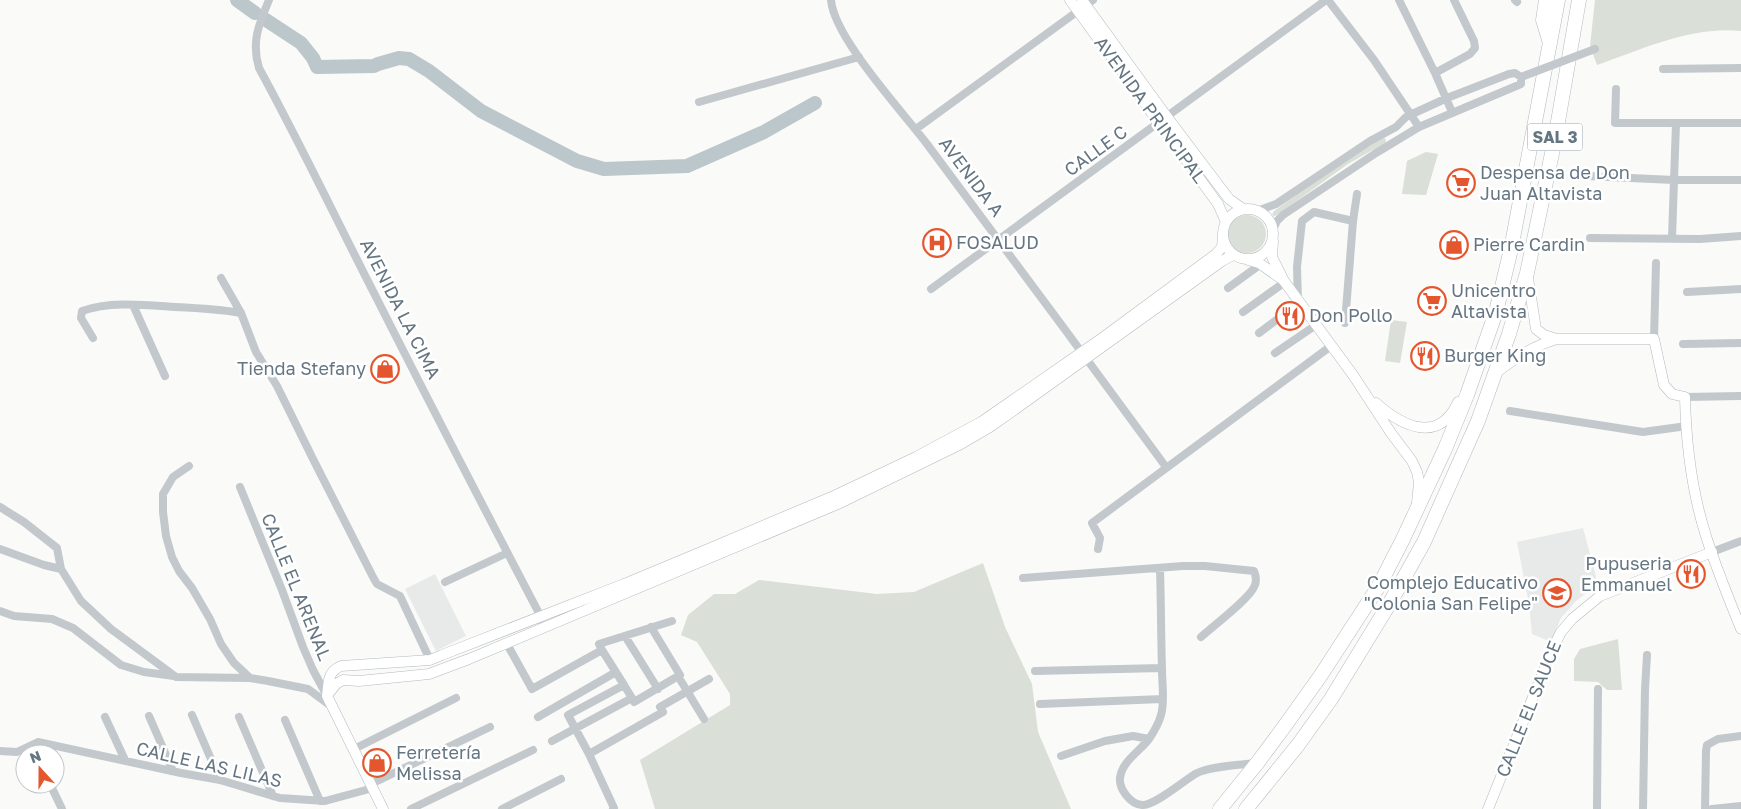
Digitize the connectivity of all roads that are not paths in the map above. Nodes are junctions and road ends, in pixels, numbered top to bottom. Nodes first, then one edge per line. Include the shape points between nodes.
1 (261, 0) edge
2 (268, 0) edge
3 (831, 0) edge
4 (1070, 0) edge
5 (1327, 0) edge
6 (1399, 0) edge
7 (1454, 0) edge
8 (1546, 0) edge
9 (1558, 0) edge
10 (1579, 0) edge
11 (1084, 4) edge
12 (263, 14) junction
13 (1550, 45) junction
14 (1595, 49) dead end
15 (859, 57) junction
16 (1741, 68) edge
17 (1663, 69) dead end
18 (1435, 72) junction
19 (1521, 77) junction
20 (1616, 89) dead end
21 (1564, 90) junction
22 (1540, 97) junction
23 (1447, 98) junction
24 (699, 102) dead end
25 (1452, 112) junction
26 (1410, 115) junction
27 (1163, 120) junction
28 (1676, 123) junction
29 (1741, 123) edge
30 (1419, 127) junction
31 (916, 129) junction
32 (1387, 132) junction
33 (1533, 134) junction
34 (1555, 139) junction
35 (1392, 142) junction
36 (1587, 176) dead end
37 (1674, 180) junction
38 (1741, 180) edge
39 (1357, 194) dead end
40 (1243, 209) junction
41 (1257, 210) junction
42 (1353, 221) junction
43 (1226, 222) junction
44 (1273, 230) junction
45 (1223, 235) junction
46 (1741, 236) edge
47 (1590, 238) dead end
48 (1672, 238) junction
49 (999, 240) junction
50 (1273, 241) junction
51 (1233, 255) junction
52 (1245, 259) junction
53 (1656, 263) dead end
54 (1261, 264) junction
55 (1297, 267) junction
56 (1527, 273) junction
57 (221, 278) dead end
58 (1286, 284) junction
59 (1228, 288) dead end
60 (1741, 288) edge
61 (932, 290) dead end
62 (1687, 292) dead end
63 (1299, 302) junction
64 (133, 305) junction
65 (1243, 312) dead end
66 (241, 313) junction
67 (1345, 323) dead end
68 (1316, 325) junction
69 (1490, 331) junction
70 (1259, 333) dead end
71 (92, 338) dead end
72 (1557, 339) junction
73 (1654, 339) junction
74 (1741, 343) edge
75 (1683, 344) dead end
76 (1331, 346) junction
77 (1275, 353) dead end
78 (1084, 355) junction
79 (1495, 374) junction
80 (165, 376) dead end
81 (1741, 396) edge
82 (1369, 397) junction
83 (1685, 397) junction
84 (1510, 411) dead end
85 (1687, 426) junction
86 (189, 466) dead end
87 (1166, 467) junction
88 (240, 487) dead end
89 (0, 507) edge
90 (1403, 539) junction
91 (1741, 541) edge
92 (1098, 548) dead end
93 (0, 549) edge
94 (1712, 552) junction
95 (507, 553) junction
96 (1160, 568) junction
97 (61, 569) junction
98 (1023, 578) dead end
99 (444, 582) dead end
100 (0, 611) edge
101 (672, 621) dead end
102 (542, 622) junction
103 (651, 628) junction
104 (1741, 629) edge
105 (625, 636) junction
106 (1202, 636) dead end
107 (507, 644) junction
108 (602, 650) junction
109 (1647, 655) dead end
110 (1332, 658) junction
111 (430, 660) junction
112 (1351, 667) junction
113 (1162, 668) junction
114 (1035, 671) dead end
115 (616, 672) junction
116 (678, 676) junction
117 (176, 677) junction
118 (250, 678) junction
119 (709, 679) dead end
120 (624, 685) junction
121 (1312, 688) junction
122 (658, 689) junction
123 (1598, 689) dead end
124 (687, 691) junction
125 (327, 696) junction
126 (456, 698) dead end
127 (632, 698) junction
128 (1331, 699) junction
129 (1162, 700) junction
130 (1040, 704) dead end
131 (333, 708) junction
132 (192, 715) dead end
133 (149, 716) dead end
134 (105, 717) dead end
135 (239, 717) dead end
136 (538, 717) dead end
137 (704, 719) dead end
138 (285, 720) dead end
139 (490, 727) dead end
140 (575, 728) junction
141 (1741, 736) edge
142 (1148, 739) junction
143 (552, 741) dead end
144 (65, 749) edge
145 (354, 749) junction
146 (533, 750) dead end
147 (0, 752) edge
148 (15, 752) edge
149 (589, 754) junction
150 (1061, 756) dead end
151 (124, 760) junction
152 (1258, 762) junction
153 (173, 771) junction
154 (561, 779) dead end
155 (220, 780) junction
156 (372, 786) junction
157 (55, 794) edge
158 (273, 796) junction
159 (323, 801) junction
160 (1741, 806) edge
161 (62, 809) edge
162 (328, 809) edge
163 (383, 809) edge
164 (411, 809) edge
165 (502, 809) edge
166 (614, 809) edge
167 (1220, 809) edge
168 (1246, 809) edge
169 (1488, 809) edge
170 (1597, 809) edge
171 (1643, 809) edge
172 (1705, 809) edge
173 (1712, 809) edge

1 - 12 street
2 - 12 street, AVENIDA LA CIMA
3 - 15 street, AVENIDA A via 840,26
4 - 11 main road, AVENIDA PRINCIPAL
5 - 26 street via 1374,60
5 - 27 street, CALLE C
6 - 18 street
7 - 18 street via 1475,48 1470,54
8 - 13 highway via 1543,20
9 - 13 highway, SAL 3
10 - 21 highway, SAL 3
11 - 27 main road, AVENIDA PRINCIPAL
11 - 31 street
12 - 95 street, AVENIDA LA CIMA via 255,41 259,68
13 - 22 highway, SAL 3
14 - 19 street, bridge
15 - 24 street
15 - 31 street, AVENIDA A
16 - 17 street
18 - 23 street
19 - 23 street via 1510,74
19 - 25 street via 1520,84
20 - 28 street via 1615,123
21 - 22 highway via 1562,101 1556,104 1546,104
21 - 34 highway, SAL 3
22 - 33 highway, SAL 3
23 - 25 street
23 - 26 street
25 - 30 street
26 - 30 street
26 - 32 street
27 - 40 main road, AVENIDA PRINCIPAL via 1229,199
27 - 43 main road, AVENIDA PRINCIPAL via 1218,204
27 - 49 street, CALLE C
28 - 29 street
28 - 37 street
30 - 35 street
31 - 49 street, AVENIDA A
32 - 35 street
32 - 41 street via 1274,206
33 - 34 highway via 1544,128
33 - 69 highway, SAL 3 via 1512,249
34 - 56 highway, SAL 3
35 - 44 street via 1283,216
36 - 37 street
37 - 38 street
37 - 48 street
39 - 42 street
40 - 41 main road
40 - 43 main road
41 - 44 main road via 1268,219
42 - 55 street via 1314,212 1302,221
42 - 67 street
43 - 45 main road
44 - 50 main road
45 - 51 main road
45 - 78 main road via 1222,247 1216,254
46 - 48 street
47 - 48 street
49 - 61 street, CALLE C
49 - 78 street, AVENIDA A
50 - 52 main road via 1263,255
50 - 58 main road via 1272,257
51 - 52 main road
51 - 78 main road
52 - 54 main road
53 - 73 street
54 - 58 main road
54 - 59 street
55 - 58 street
55 - 63 street
56 - 72 main road via 1536,329
56 - 79 highway
57 - 66 street
58 - 63 main road
58 - 65 street
60 - 62 street
63 - 68 main road
63 - 70 street
64 - 66 street
64 - 71 street via 93,307 82,311 81,318
64 - 80 street
66 - 111 street via 256,352 277,386 374,579 377,584 400,596
68 - 76 main road
68 - 77 street
69 - 82 main road via 1453,412 1438,425 1425,428 1410,426 1391,416
69 - 90 highway via 1445,449
72 - 73 main road
72 - 79 main road via 1544,342 1515,358
73 - 83 main road via 1664,385 1672,394
74 - 75 street
76 - 82 main road
76 - 87 street
78 - 87 street, AVENIDA A
78 - 102 main road via 980,422 916,457
79 - 112 highway via 1478,421 1424,542
81 - 83 street
82 - 90 main road via 1417,472 1417,502
83 - 85 main road
84 - 85 street via 1643,432
85 - 94 main road via 1696,496
86 - 118 street via 173,477 163,494 166,536 172,557 210,619 221,644
87 - 92 street via 1092,523 1100,538
88 - 125 street, CALLE EL ARENAL via 312,670
89 - 97 street via 57,548
90 - 110 highway via 1380,584
91 - 94 street, CALLE EL SAUCE
93 - 97 street
94 - 104 main road
94 - 169 main road, CALLE EL SAUCE via 1600,596 1572,619 1552,650
95 - 99 street
95 - 102 street, AVENIDA LA CIMA
96 - 98 street
96 - 106 street via 1205,566 1255,573 1254,587 1244,599
96 - 113 street
97 - 117 street via 81,601 111,629
100 - 117 street via 14,616 52,619 73,628 121,665
101 - 103 street
102 - 107 main road
102 - 111 main road
103 - 105 street
103 - 116 street via 680,674
105 - 108 street via 599,644
105 - 122 street
107 - 108 street via 532,689
107 - 125 main road via 429,674 343,680
108 - 115 street
109 - 171 street
110 - 112 highway via 1340,669
110 - 121 highway
111 - 125 main road via 341,666 330,677
112 - 128 highway
113 - 114 street
113 - 129 street
115 - 120 street
115 - 136 street
116 - 122 street
116 - 124 street
117 - 118 street
118 - 131 street via 308,689
119 - 124 street
120 - 127 street
120 - 140 street via 568,715
121 - 128 highway via 1323,688
121 - 152 highway
122 - 127 street via 634,702
123 - 170 street
124 - 137 street
124 - 149 street via 660,707 663,712
125 - 131 main road
126 - 145 street
127 - 140 street
128 - 168 highway
129 - 130 street
129 - 142 street via 1162,715
131 - 145 main road
132 - 155 street
133 - 153 street
134 - 151 street
135 - 158 street
138 - 159 street
139 - 156 street, CALLE LAS LILAS
140 - 143 street
140 - 149 street
141 - 172 street via 1718,739 1707,745
142 - 150 street via 1133,736 1105,741
142 - 152 street via 1131,757 1120,777 1120,784 1128,797 1142,805 1157,801 1197,773
144 - 151 street, CALLE LAS LILAS
145 - 156 main road
146 - 164 street
147 - 148 street
149 - 166 street
151 - 153 street, CALLE LAS LILAS
152 - 167 highway
153 - 155 street, CALLE LAS LILAS
154 - 165 street
155 - 158 street, CALLE LAS LILAS
156 - 159 street, CALLE LAS LILAS
156 - 163 main road
157 - 161 street
158 - 159 street, CALLE LAS LILAS
159 - 162 street
160 - 173 street

